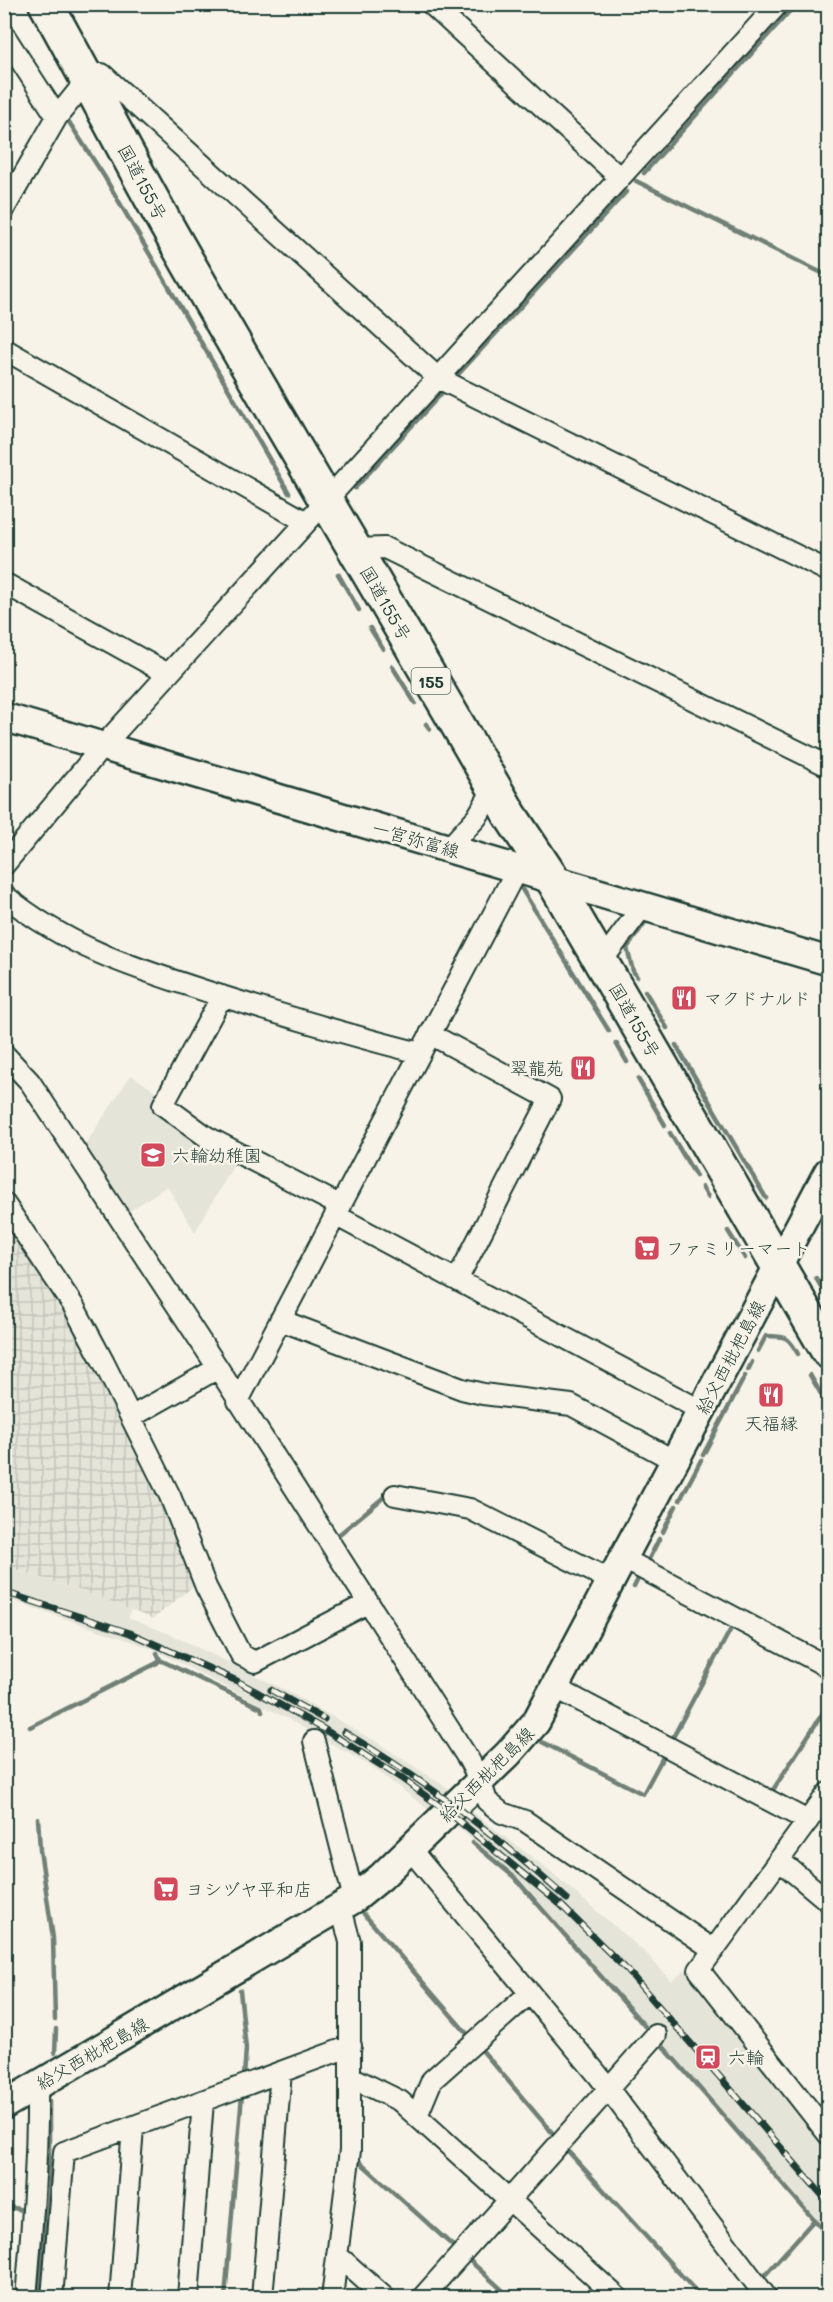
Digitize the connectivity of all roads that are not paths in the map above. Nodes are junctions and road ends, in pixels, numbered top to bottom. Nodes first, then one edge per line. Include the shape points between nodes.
1 (46, 4) edge
2 (431, 4) edge
3 (778, 4) edge
4 (4, 35) edge
5 (92, 75) junction
6 (57, 117) junction
7 (619, 177) junction
8 (4, 209) edge
9 (4, 349) edge
10 (438, 378) junction
11 (316, 511) junction
12 (354, 549) junction
13 (828, 571) edge
14 (4, 583) edge
15 (168, 674) junction
16 (4, 717) edge
17 (102, 747) junction
18 (828, 766) edge
19 (494, 788) junction
20 (448, 849) junction
21 (4, 865) edge
22 (517, 869) junction
23 (553, 880) junction
24 (4, 895) edge
25 (643, 906) junction
26 (828, 961) edge
27 (601, 962) junction
28 (222, 996) junction
29 (430, 1034) junction
30 (420, 1053) junction
31 (4, 1054) edge
32 (828, 1172) edge
33 (4, 1203) edge
34 (338, 1210) junction
35 (778, 1265) junction
36 (457, 1280) junction
37 (280, 1320) junction
38 (828, 1351) edge
39 (218, 1368) junction
40 (238, 1401) junction
41 (702, 1411) junction
42 (131, 1417) junction
43 (675, 1461) junction
44 (395, 1495) dead end
45 (618, 1570) junction
46 (368, 1603) junction
47 (828, 1667) edge
48 (556, 1688) junction
49 (314, 1741) dead end
50 (480, 1780) junction
51 (828, 1793) edge
52 (808, 1821) junction
53 (410, 1849) junction
54 (779, 1860) junction
55 (828, 1901) edge
56 (348, 1904) junction
57 (714, 1950) junction
58 (530, 1993) junction
59 (656, 2035) dead end
60 (351, 2046) junction
61 (280, 2072) junction
62 (351, 2077) junction
63 (37, 2085) junction
64 (609, 2090) junction
65 (203, 2101) junction
66 (4, 2105) edge
67 (417, 2116) junction
68 (133, 2127) junction
69 (828, 2134) edge
70 (509, 2199) junction
71 (337, 2255) junction
72 (763, 2296) edge
73 (26, 2298) edge
74 (52, 2298) edge
75 (120, 2298) edge
76 (188, 2298) edge
77 (262, 2298) edge
78 (332, 2298) edge
79 (385, 2298) edge
80 (422, 2298) edge
81 (618, 2298) edge

1 - 5 highway, 国道155号 / 155
2 - 7 street
3 - 7 street
4 - 6 street
5 - 6 street
5 - 10 street via 102,74
5 - 11 highway, 国道155号 / 155
6 - 8 street
7 - 10 street
9 - 11 street
10 - 11 street
10 - 13 street
11 - 12 highway, 国道155号 / 155
11 - 15 street
12 - 18 street via 385,548
12 - 19 highway, 国道155号 / 155
14 - 15 street
15 - 17 street
16 - 17 main road, 一宮弥富線
17 - 20 main road, 一宮弥富線
17 - 21 street
19 - 20 street via 477,818
19 - 23 highway, 国道155号 / 155
20 - 22 main road, 一宮弥富線
22 - 23 main road, 一宮弥富線
22 - 29 street
23 - 25 main road, 一宮弥富線
23 - 27 highway, 国道155号 / 155
24 - 28 street via 32,918 104,957
25 - 26 main road, 一宮弥富線
25 - 27 street
27 - 35 highway, 国道155号 / 155
28 - 30 street
28 - 34 street via 163,1105 207,1137
29 - 30 street
29 - 36 street via 550,1099
30 - 34 street
31 - 39 street via 30,1082
32 - 35 main road, 給父西枇杷島線
33 - 42 street via 73,1305
34 - 36 street
34 - 37 street
35 - 38 highway, 国道155号 / 155
35 - 41 main road, 給父西枇杷島線
36 - 41 street
37 - 40 street
37 - 43 street via 462,1389 571,1405
39 - 40 street
39 - 42 street
40 - 46 street
41 - 43 main road, 給父西枇杷島線
42 - 46 street via 170,1496 206,1587 241,1655 255,1662
43 - 45 main road, 給父西枇杷島線
44 - 45 street via 471,1509
45 - 47 street
45 - 48 main road, 給父西枇杷島線
46 - 50 street
48 - 50 main road, 給父西枇杷島線 via 536,1722
48 - 52 street
49 - 56 street
50 - 53 main road, 給父西枇杷島線
50 - 57 street via 487,1801 502,1813 525,1821
51 - 52 street
52 - 54 street
53 - 56 main road, 給父西枇杷島線
53 - 58 street
54 - 55 street
54 - 57 street
56 - 60 street
56 - 63 main road, 給父西枇杷島線
57 - 69 street via 699,1970
58 - 64 street
58 - 67 street via 432,2080
59 - 64 street
60 - 61 street
60 - 62 street
61 - 65 street
61 - 77 street
62 - 67 street via 400,2101
62 - 71 street via 350,2150
63 - 66 main road, 給父西枇杷島線
63 - 73 street via 34,2213
64 - 70 street
64 - 72 street
65 - 68 street
65 - 76 street
67 - 70 street
68 - 74 street via 64,2152
68 - 75 street
70 - 80 street
70 - 81 street
71 - 78 street
71 - 79 street

